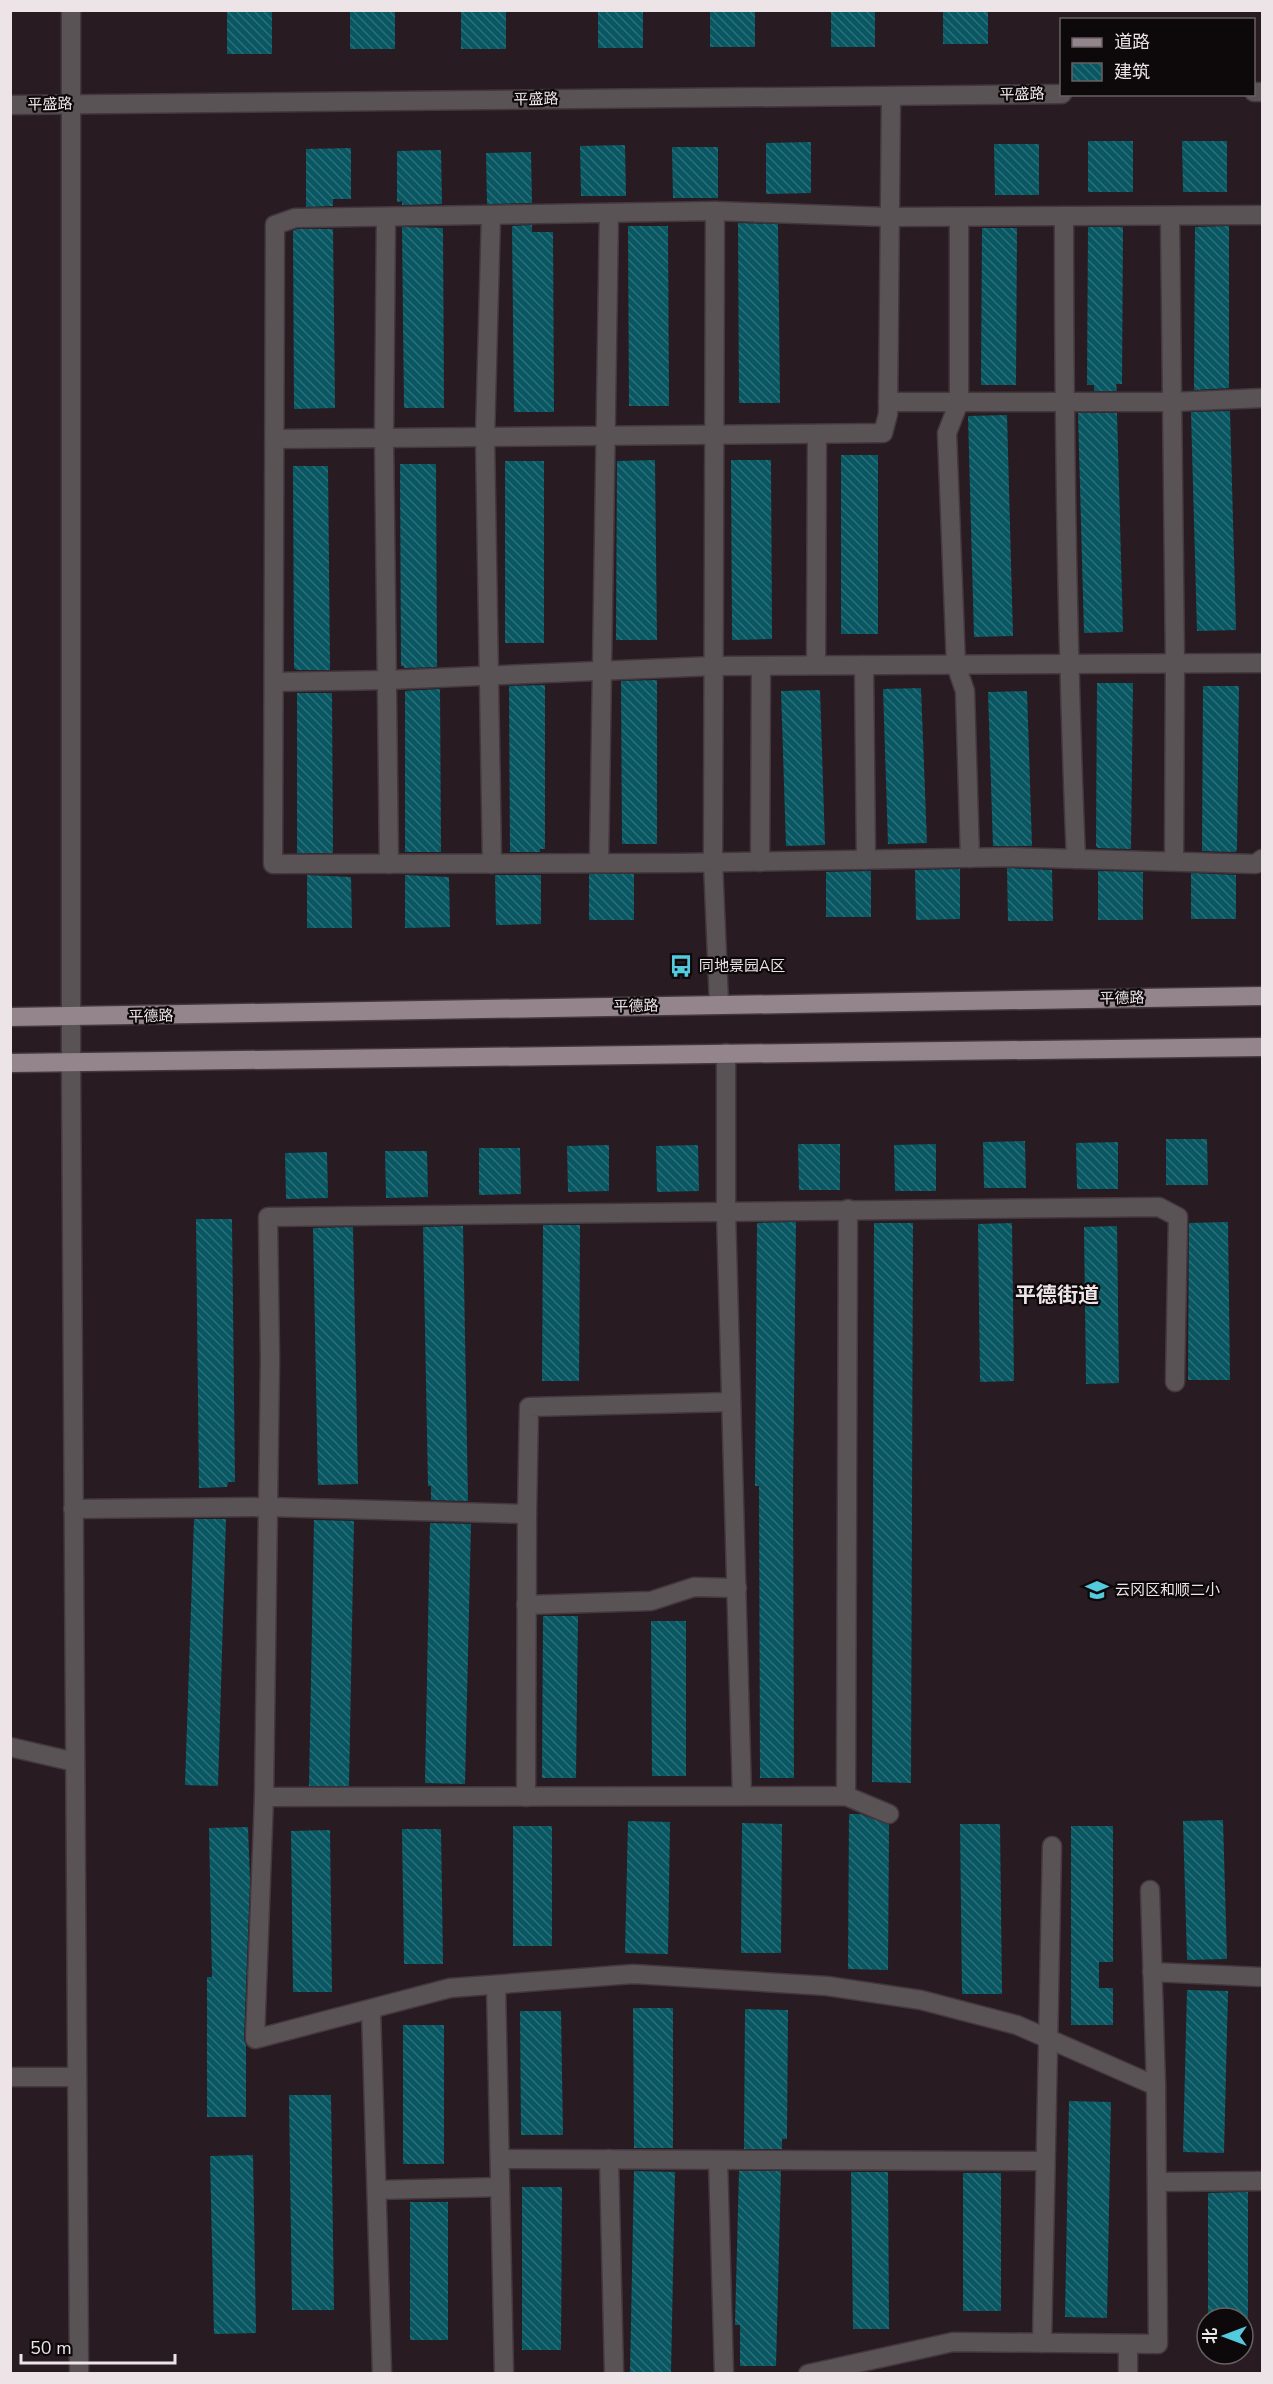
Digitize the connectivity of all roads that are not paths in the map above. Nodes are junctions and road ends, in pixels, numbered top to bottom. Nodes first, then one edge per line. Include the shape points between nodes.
1 (70, 10) edge
2 (1060, 94) edge
3 (891, 96) junction
4 (71, 104) junction
5 (10, 105) edge
6 (715, 211) junction
7 (609, 213) junction
8 (491, 215) junction
9 (1263, 215) edge
10 (1064, 216) junction
11 (1170, 216) junction
12 (386, 217) junction
13 (888, 217) junction
14 (959, 217) junction
15 (1263, 398) edge
16 (888, 402) junction
17 (959, 402) junction
18 (1064, 402) junction
19 (1172, 402) junction
20 (817, 434) junction
21 (715, 435) junction
22 (607, 436) junction
23 (485, 437) junction
24 (384, 438) junction
25 (275, 439) junction
26 (1175, 663) junction
27 (1263, 663) edge
28 (1068, 664) junction
29 (816, 665) junction
30 (864, 665) junction
31 (956, 665) junction
32 (714, 666) junction
33 (761, 666) junction
34 (600, 671) junction
35 (489, 676) junction
36 (388, 680) junction
37 (274, 682) junction
38 (970, 858) junction
39 (1076, 859) junction
40 (1263, 859) edge
41 (866, 860) junction
42 (1174, 861) junction
43 (713, 862) junction
44 (760, 862) junction
45 (599, 863) junction
46 (389, 864) junction
47 (492, 864) junction
48 (1263, 996) edge
49 (719, 1004) junction
50 (10, 1017) edge
51 (71, 1017) junction
52 (1263, 1047) edge
53 (726, 1053) junction
54 (71, 1062) junction
55 (10, 1063) edge
56 (848, 1209) junction
57 (726, 1210) junction
58 (1175, 1382) dead end
59 (731, 1402) junction
60 (268, 1507) junction
61 (74, 1509) junction
62 (527, 1514) junction
63 (737, 1588) junction
64 (526, 1605) junction
65 (10, 1747) edge
66 (75, 1762) junction
67 (742, 1796) junction
68 (846, 1796) junction
69 (264, 1797) junction
70 (526, 1797) junction
71 (889, 1814) dead end
72 (1052, 1846) dead end
73 (1149, 1890) dead end
74 (1152, 1972) junction
75 (1263, 1977) edge
76 (496, 1985) junction
77 (371, 2009) junction
78 (1049, 2040) junction
79 (10, 2077) edge
80 (77, 2077) junction
81 (1156, 2086) junction
82 (500, 2159) junction
83 (609, 2159) junction
84 (718, 2160) junction
85 (1045, 2161) junction
86 (1263, 2181) edge
87 (1157, 2182) junction
88 (500, 2187) junction
89 (377, 2190) junction
90 (1042, 2343) junction
91 (1128, 2344) junction
92 (79, 2373) edge
93 (382, 2373) edge
94 (504, 2373) edge
95 (614, 2373) edge
96 (724, 2373) edge
97 (808, 2373) edge
98 (1128, 2373) edge

1 - 4 street
2 - 3 street, 平盛路
3 - 4 street, 平盛路
3 - 13 street
4 - 5 street, 平盛路
4 - 51 street
6 - 7 street
6 - 13 street
6 - 21 street
7 - 8 street
7 - 22 street
8 - 12 street
8 - 23 street
9 - 11 street
10 - 11 street
10 - 14 street
10 - 18 street
11 - 19 street
12 - 24 street
12 - 25 street via 295,219 275,225
13 - 14 street
13 - 16 street
14 - 17 street
15 - 19 street
16 - 17 street
16 - 20 street via 883,433
17 - 18 street
17 - 31 street via 947,433
18 - 19 street
18 - 28 street
19 - 26 street
20 - 21 street
20 - 29 street
21 - 22 street
21 - 32 street
22 - 23 street
22 - 34 street
23 - 24 street
23 - 35 street
24 - 25 street
24 - 36 street
25 - 37 street
26 - 27 street
26 - 28 street
26 - 42 street
28 - 31 street
28 - 39 street
29 - 30 street
29 - 33 street
30 - 31 street
30 - 41 street
31 - 38 street via 965,691
32 - 33 street
32 - 34 street
32 - 43 street
33 - 44 street
34 - 35 street
34 - 45 street
35 - 36 street
35 - 47 street
36 - 37 street
36 - 46 street
37 - 46 street via 273,864
38 - 39 street
38 - 41 street
39 - 42 street
40 - 42 street via 1256,864
41 - 44 street
43 - 44 street
43 - 45 street
43 - 49 street
45 - 47 street
46 - 47 street
48 - 49 main road, 平德路
49 - 51 main road, 平德路
50 - 51 main road, 平德路
51 - 54 street
52 - 53 main road
53 - 54 main road
53 - 57 street
54 - 55 main road
54 - 61 street
56 - 57 street
56 - 58 street via 1159,1207 1178,1217
56 - 68 street
57 - 59 street
57 - 60 street via 268,1217
59 - 62 street via 529,1407
59 - 63 street
60 - 61 street
60 - 62 street
60 - 69 street
61 - 66 street
62 - 64 street
63 - 64 street via 694,1587 651,1601
63 - 67 street
64 - 70 street
65 - 66 street
66 - 80 street
67 - 68 street
67 - 70 street
68 - 71 street
69 - 70 street
69 - 77 street via 255,2039
72 - 78 street
73 - 74 street
74 - 75 street
74 - 81 street
76 - 77 street via 450,1988
76 - 78 street via 633,1974 827,1986 921,2000 1017,2025
76 - 82 street
77 - 89 street
78 - 81 street
78 - 85 street
79 - 80 street
80 - 92 street
81 - 87 street
82 - 83 street
82 - 88 street
83 - 84 street
83 - 95 street
84 - 85 street
84 - 96 street
85 - 90 street
86 - 87 street
87 - 91 street via 1158,2344
88 - 89 street
88 - 94 street
89 - 93 street
90 - 91 street
90 - 97 street via 953,2342
91 - 98 street

